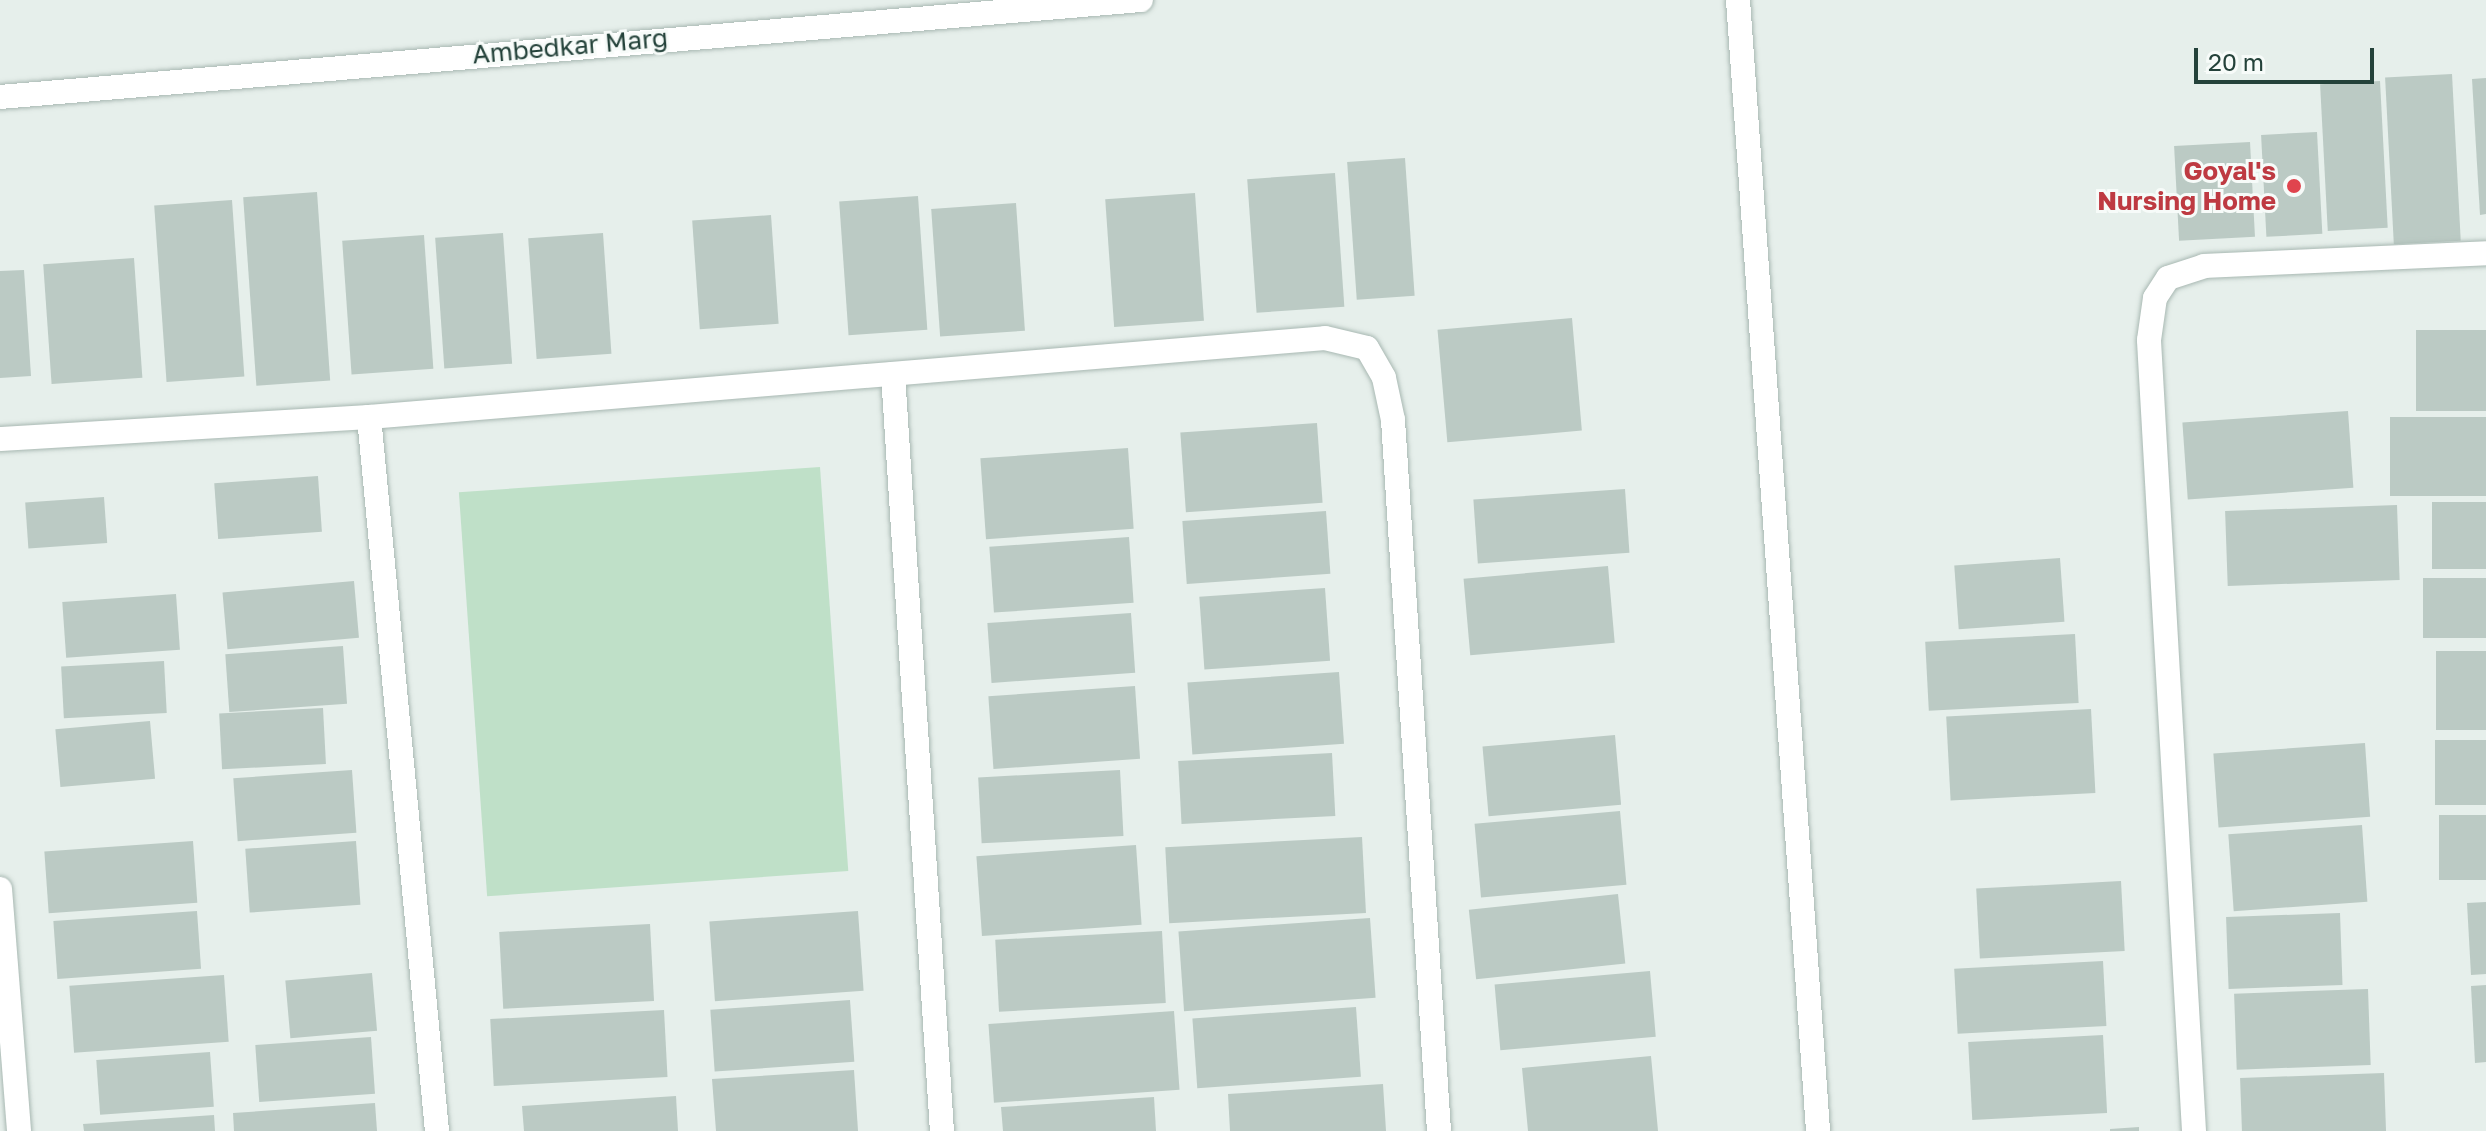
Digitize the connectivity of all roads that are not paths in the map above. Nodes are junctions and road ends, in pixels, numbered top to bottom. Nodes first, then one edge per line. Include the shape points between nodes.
1 (1141, 0) edge
2 (1738, 0) edge
3 (0, 97) edge
4 (2486, 253) edge
5 (893, 374) junction
6 (369, 417) junction
7 (0, 439) edge
8 (0, 889) edge
9 (19, 1131) edge
10 (437, 1131) edge
11 (942, 1131) edge
12 (1439, 1131) edge
13 (1818, 1131) edge
14 (2194, 1131) edge

1 - 3 street, Ambedkar Marg
2 - 13 street
4 - 14 street via 2204,266 2168,278 2155,298 2149,340
5 - 6 street
5 - 11 street
5 - 12 street via 1325,338 1367,348 1384,378 1393,420
6 - 7 street
6 - 10 street
8 - 9 street

